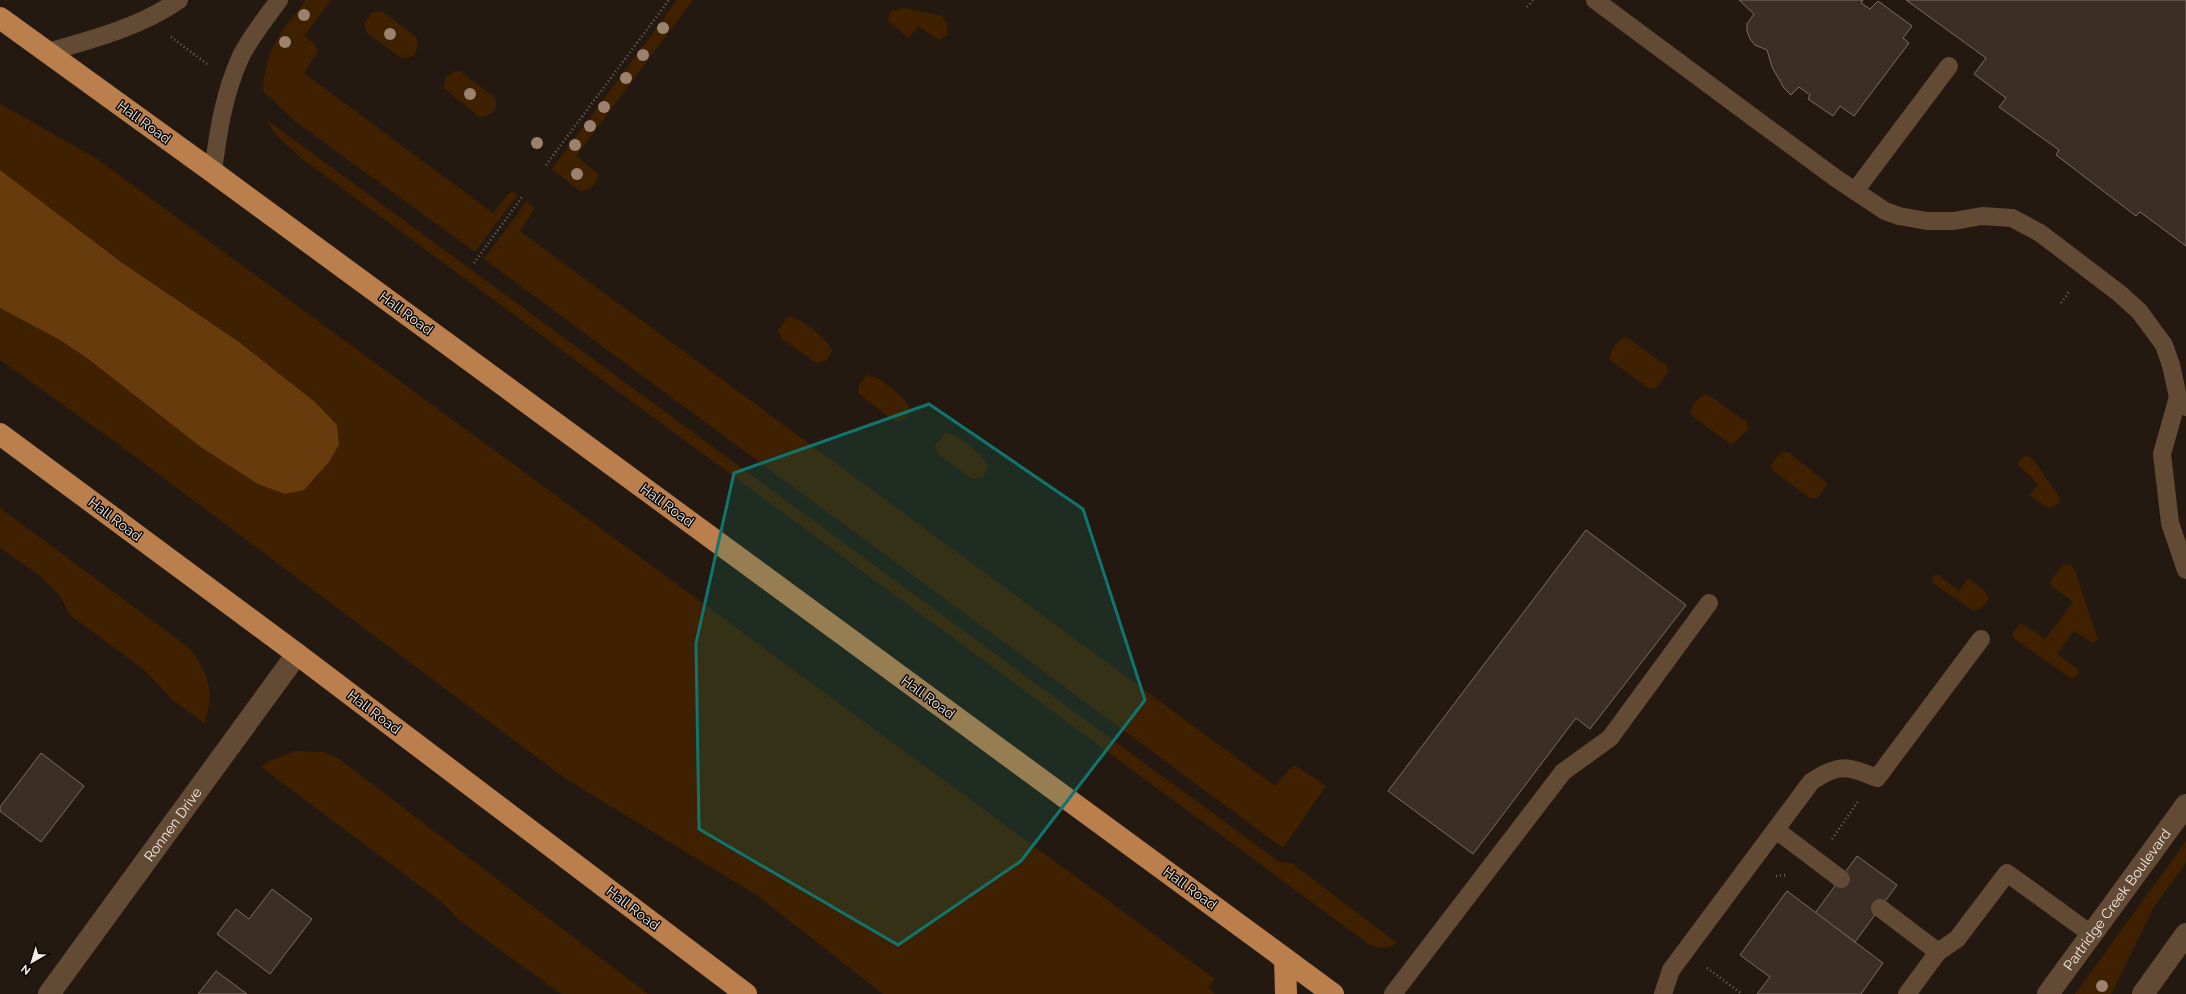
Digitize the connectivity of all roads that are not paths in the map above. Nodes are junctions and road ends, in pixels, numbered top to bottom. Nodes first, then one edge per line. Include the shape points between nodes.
1 (179, 0) edge
2 (279, 0) edge
3 (1595, 0) edge
4 (0, 18) edge
5 (48, 52) junction
6 (1949, 66) dead end
7 (213, 172) junction
8 (1855, 191) junction
9 (2184, 400) edge
10 (0, 434) edge
11 (2186, 570) edge
12 (1709, 603) dead end
13 (1981, 639) dead end
14 (297, 654) junction
15 (2186, 805) edge
16 (1776, 830) junction
17 (1840, 879) dead end
18 (1880, 908) dead end
19 (2091, 934) junction
20 (2186, 934) edge
21 (1938, 952) junction
22 (1285, 959) junction
23 (49, 994) edge
24 (746, 994) edge
25 (1286, 994) edge
26 (1333, 994) edge
27 (1393, 994) edge
28 (1663, 994) edge
29 (1907, 994) edge
30 (2048, 994) edge
31 (2143, 994) edge

1 - 5 lane via 146,19 103,36
2 - 7 lane via 255,33 231,81 218,127
3 - 8 lane
4 - 5 highway, Hall Road
5 - 7 highway, Hall Road
6 - 8 lane
7 - 22 highway, Hall Road
8 - 9 lane via 1886,211 1914,220 1940,222 1998,216 2012,218 2040,233 2139,311 2164,345
9 - 11 lane via 2162,454 2170,523
10 - 14 highway, Hall Road
12 - 27 lane via 1610,738 1563,772
13 - 16 lane via 1878,778 1853,768 1829,770 1811,782
14 - 23 street, Ronnen Drive
14 - 24 highway, Hall Road
15 - 19 street, Partridge Creek Boulevard
16 - 17 lane
16 - 28 lane via 1671,970
18 - 21 lane
19 - 21 lane via 2007,873 1957,939
19 - 30 street, Partridge Creek Boulevard
20 - 31 street
21 - 29 lane
22 - 25 highway
22 - 26 highway, Hall Road

